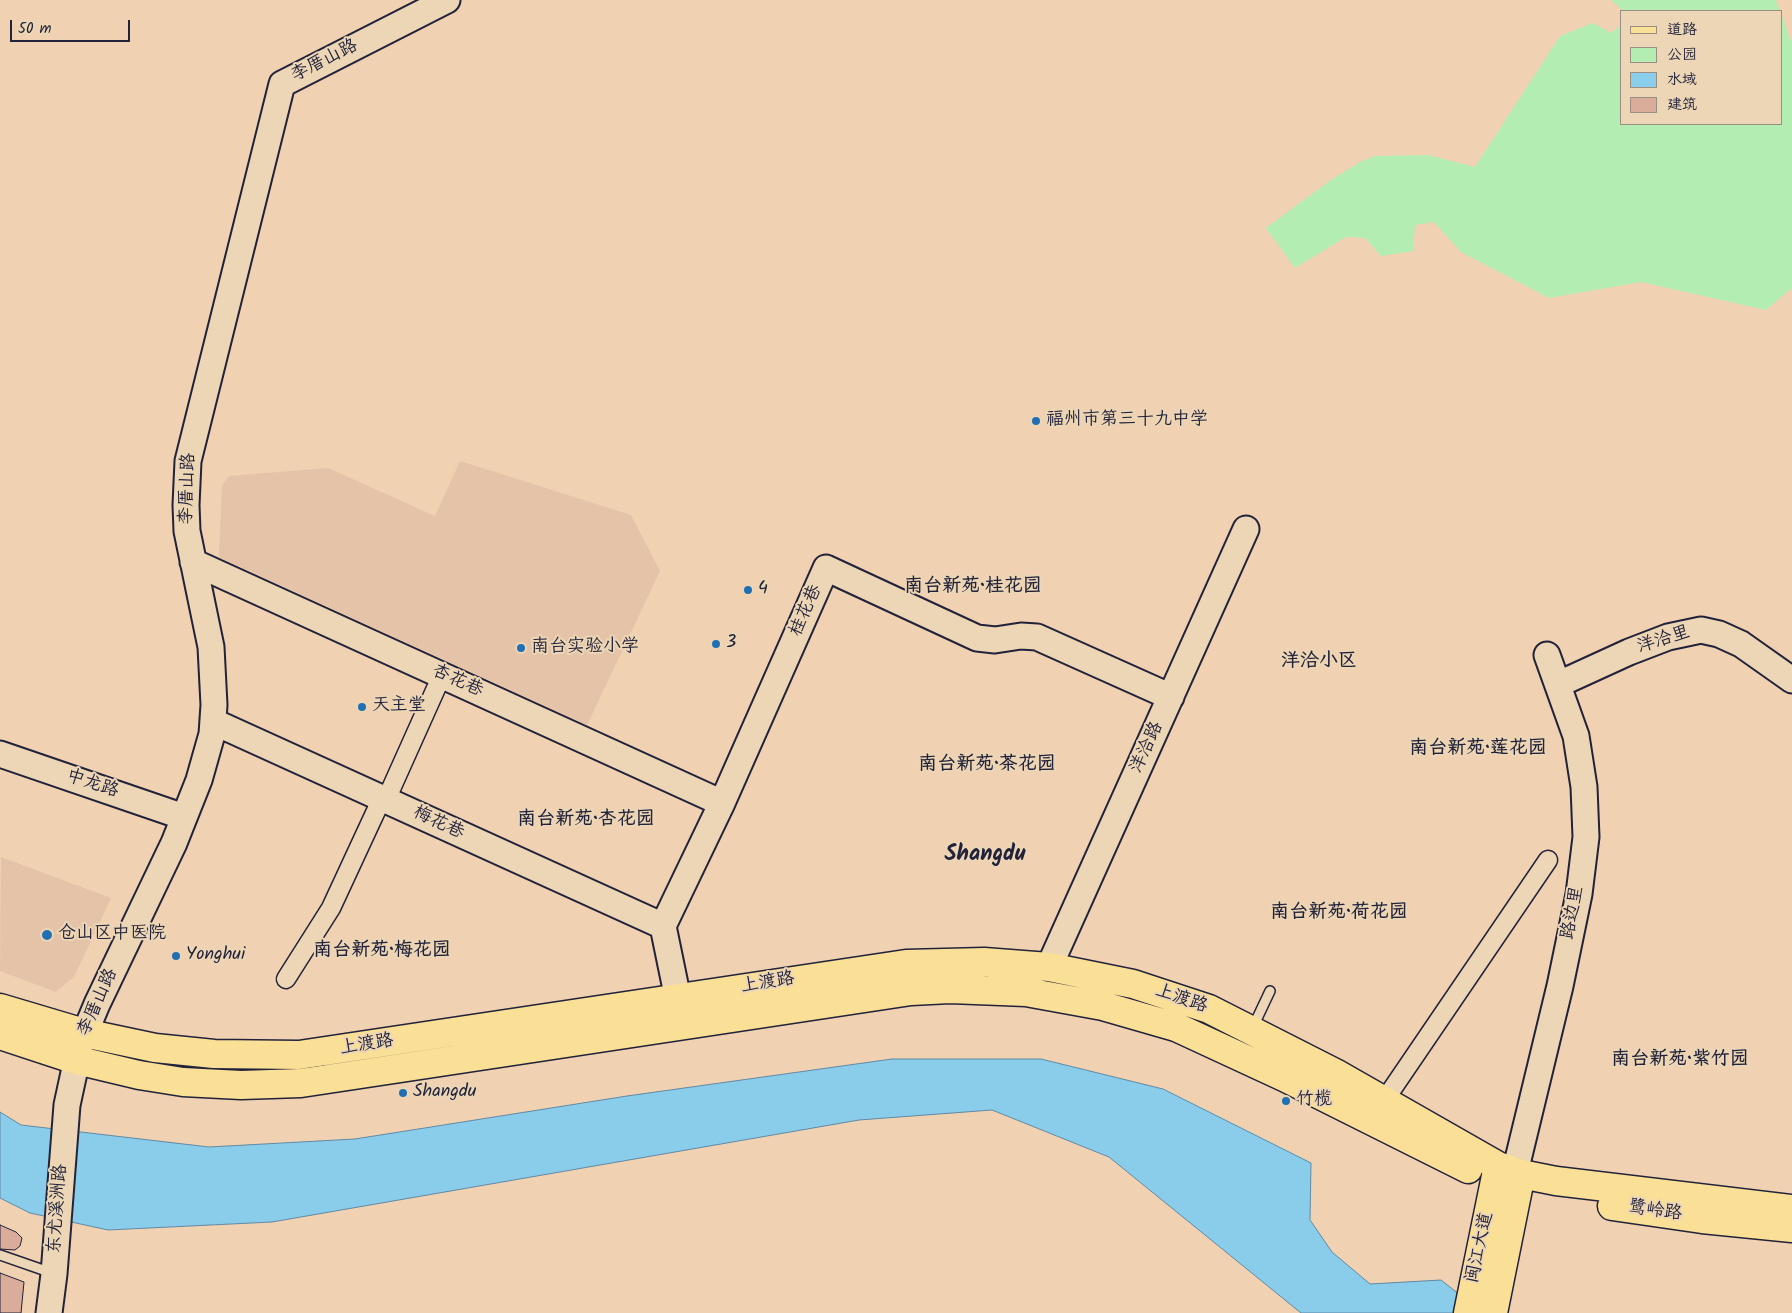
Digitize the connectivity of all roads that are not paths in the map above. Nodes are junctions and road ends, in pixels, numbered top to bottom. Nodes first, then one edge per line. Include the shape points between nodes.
1 (447, 0) edge
2 (1246, 529) dead end
3 (192, 562) junction
4 (1547, 655) dead end
5 (442, 675) junction
6 (1792, 680) edge
7 (1559, 684) junction
8 (1171, 697) junction
9 (214, 722) junction
10 (0, 754) edge
11 (384, 799) junction
12 (722, 803) junction
13 (184, 817) junction
14 (1548, 860) dead end
15 (663, 926) junction
16 (1049, 967) junction
17 (286, 979) dead end
18 (1270, 991) dead end
19 (678, 998) junction
20 (0, 1008) edge
21 (1252, 1030) junction
22 (84, 1032) junction
23 (0, 1035) edge
24 (76, 1060) junction
25 (1384, 1101) junction
26 (66, 1105) joint
27 (1509, 1177) junction
28 (1792, 1209) edge
29 (1792, 1228) edge
30 (0, 1255) edge
31 (54, 1274) junction
32 (1469, 1306) edge
33 (53, 1309) edge
34 (1493, 1313) edge

1 - 3 street, 李厝山路 via 282,84 190,446 186,505
2 - 8 street, 洋洽路
3 - 5 street, 杏花巷
3 - 9 street, 李厝山路 via 211,648
4 - 7 street, 路边里
5 - 11 street
5 - 12 street, 杏花巷
6 - 7 street, 洋洽里 via 1741,644 1702,630 1628,652
7 - 27 street, 路边里 via 1582,764 1586,837 1579,894 1560,986
8 - 12 street, 桂花巷 via 1037,637 977,638 826,568
8 - 16 street, 洋洽路
9 - 11 street, 梅花巷
9 - 13 street, 李厝山路 via 207,756
10 - 13 street, 中龙路
11 - 15 street, 梅花巷
11 - 17 street via 332,908
12 - 15 street, 桂花巷
13 - 22 street, 李厝山路
14 - 25 street
15 - 19 street
16 - 19 main road, 上渡路 via 975,961 906,964
16 - 21 main road, 上渡路 via 1096,975 1165,994 1209,1009
18 - 21 lane
19 - 22 main road, 上渡路 via 306,1054 193,1052 137,1045
20 - 22 main road, 上渡路
21 - 25 main road, 上渡路
22 - 24 street, 李厝山路
23 - 24 main road, 上渡路
24 - 26 street, 李厝山路
24 - 27 main road, 上渡路 via 183,1082 241,1085 301,1083 911,991 1026,992 1103,1006 1176,1027
25 - 27 main road, 上渡路
26 - 31 street, 东尤溪洲路
27 - 28 main road, 鹭岭路
27 - 29 main road, 鹭岭路 via 1558,1198
27 - 32 main road, 闽江大道
27 - 34 main road, 闽江大道
30 - 31 lane
31 - 33 street, 东尤溪洲路

